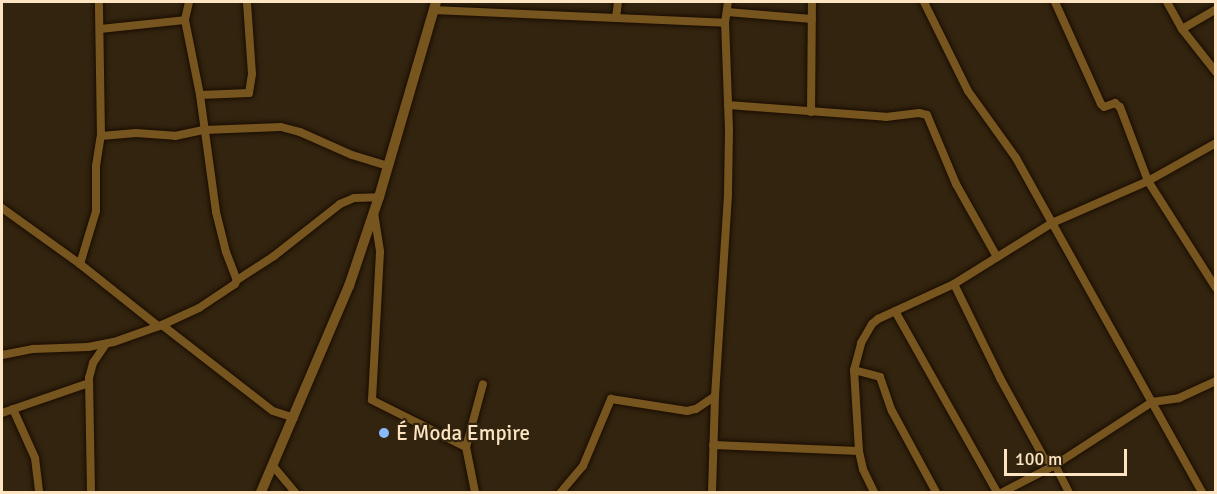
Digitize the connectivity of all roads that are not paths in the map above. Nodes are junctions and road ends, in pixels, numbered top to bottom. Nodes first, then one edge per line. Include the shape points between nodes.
1 (99, 2) edge
2 (189, 2) edge
3 (247, 2) edge
4 (618, 2) edge
5 (728, 2) edge
6 (812, 2) edge
7 (924, 2) edge
8 (1055, 2) edge
9 (1167, 2) edge
10 (434, 6) edge
11 (1215, 9) edge
12 (727, 12) junction
13 (616, 18) junction
14 (812, 19) junction
15 (185, 20) junction
16 (725, 23) junction
17 (100, 28) junction
18 (1182, 29) junction
19 (1215, 72) edge
20 (200, 95) junction
21 (728, 105) junction
22 (811, 112) junction
23 (204, 130) junction
24 (101, 136) junction
25 (1215, 143) edge
26 (388, 166) junction
27 (1148, 181) junction
28 (379, 197) junction
29 (2, 208) edge
30 (374, 212) junction
31 (1052, 224) junction
32 (997, 257) junction
33 (80, 264) junction
34 (237, 280) junction
35 (954, 284) junction
36 (1215, 288) edge
37 (895, 311) junction
38 (160, 326) junction
39 (106, 344) junction
40 (2, 355) edge
41 (854, 370) junction
42 (1215, 381) edge
43 (89, 383) junction
44 (483, 384) dead end
45 (715, 396) junction
46 (1152, 402) junction
47 (13, 410) junction
48 (2, 413) edge
49 (294, 418) junction
50 (713, 445) junction
51 (466, 447) junction
52 (859, 450) junction
53 (1055, 465) junction
54 (273, 466) junction
55 (39, 492) edge
56 (91, 492) edge
57 (261, 492) edge
58 (295, 492) edge
59 (475, 492) edge
60 (561, 492) edge
61 (712, 492) edge
62 (874, 492) edge
63 (936, 492) edge
64 (997, 492) edge
65 (1003, 492) edge
66 (1069, 492) edge
67 (1202, 492) edge

1 - 17 street
2 - 15 street
3 - 20 street via 252,74 249,93
4 - 13 street
5 - 12 street
6 - 14 street
7 - 31 street via 968,91 1016,158
8 - 27 street via 1101,105 1120,106
9 - 18 street
10 - 13 street
10 - 26 street
11 - 18 street
12 - 14 street
12 - 16 street
13 - 16 street
14 - 22 street
15 - 17 street
15 - 20 street
16 - 21 street
17 - 24 street
18 - 19 street
20 - 23 street
21 - 22 street
21 - 45 street via 728,193
22 - 32 street via 886,117 927,115 956,184
23 - 24 street via 175,136
23 - 26 street via 292,129 341,152
23 - 34 street via 216,212
24 - 33 street via 96,166 96,219
25 - 27 street
26 - 28 street
27 - 31 street
27 - 36 street
28 - 30 street
28 - 34 street via 354,198 340,204
29 - 33 street
30 - 49 street via 336,319
30 - 51 street via 380,252 372,400
31 - 32 street
31 - 46 street
32 - 35 street
33 - 38 street
34 - 38 street via 199,308
35 - 37 street
35 - 53 street via 1044,458
37 - 41 street via 872,324 861,343
37 - 64 street
38 - 39 street
38 - 49 street via 273,411
39 - 40 street
39 - 43 street via 90,370
41 - 52 street
41 - 63 street via 880,377 892,411
42 - 46 street via 1179,398
43 - 47 street
43 - 56 street
44 - 51 street
45 - 50 street
45 - 60 street via 687,411 611,399 583,466
46 - 53 street
46 - 67 street
47 - 48 street
47 - 55 street via 35,458
49 - 54 street
50 - 52 street
50 - 61 street
51 - 59 street
52 - 62 street
53 - 65 street
53 - 66 street
54 - 57 street
54 - 58 street

